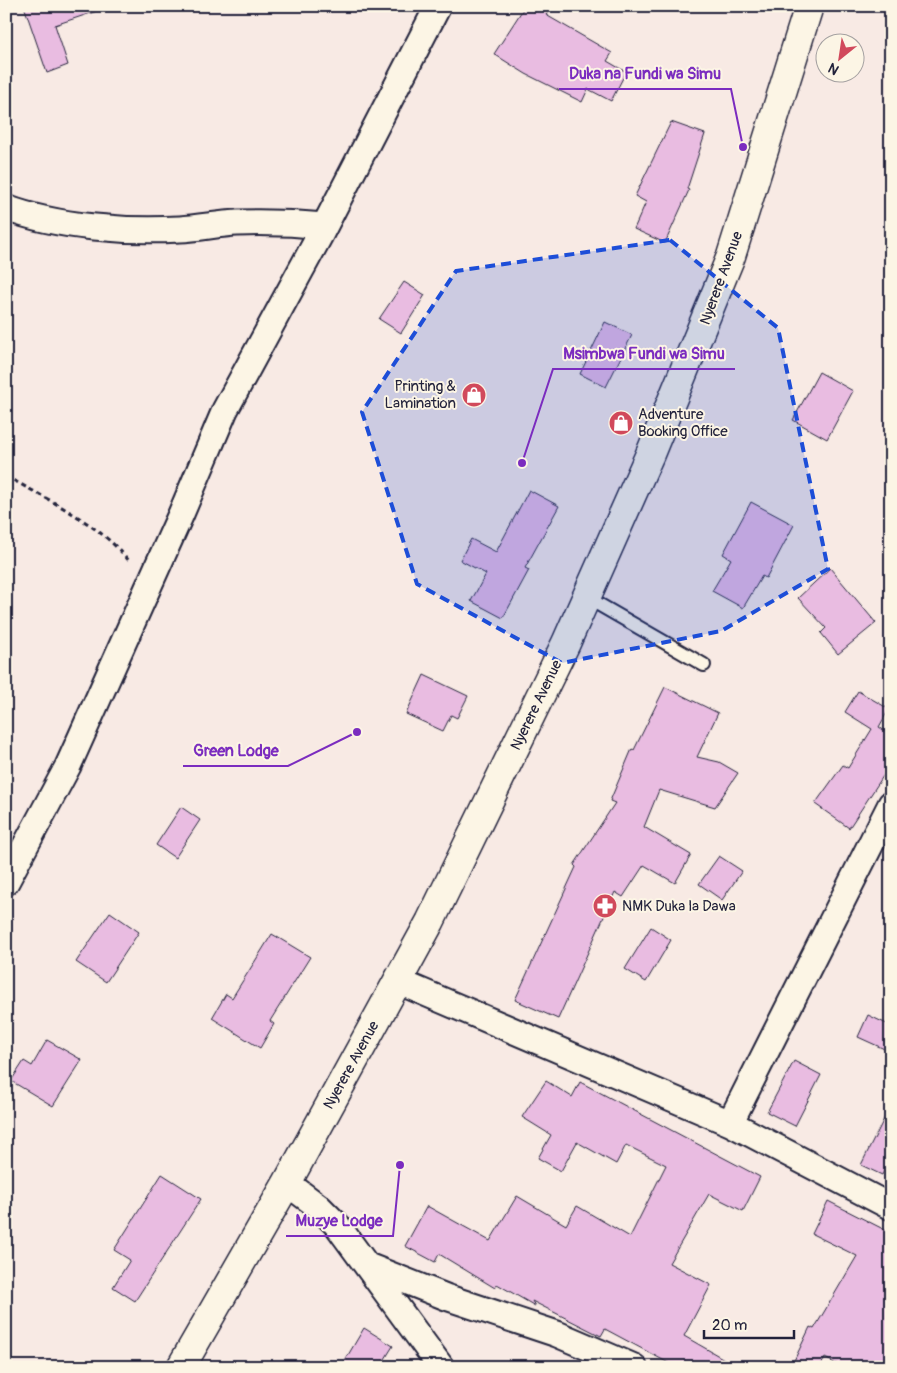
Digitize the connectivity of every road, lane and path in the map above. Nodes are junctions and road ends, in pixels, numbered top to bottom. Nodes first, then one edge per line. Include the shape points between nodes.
1 (438, 6) edge
2 (809, 6) edge
3 (6, 208) edge
4 (324, 226) junction
5 (6, 476) edge
6 (149, 586) junction
7 (586, 597) junction
8 (704, 665) dead end
9 (891, 804) edge
10 (6, 882) edge
11 (397, 981) junction
12 (730, 1123) junction
13 (287, 1183) junction
14 (891, 1207) edge
15 (368, 1266) junction
16 (181, 1367) edge
17 (441, 1367) edge
18 (634, 1367) edge

1 - 4 street
2 - 7 main road, Nyerere Avenue via 731,256 650,454
3 - 4 street via 59,223 122,228 180,229 235,223
4 - 6 street via 225,410
5 - 6 path via 69,512 112,542
6 - 10 street via 68,766
7 - 8 lane
7 - 11 main road, Nyerere Avenue via 430,922
9 - 12 street
11 - 12 street
11 - 13 main road, Nyerere Avenue
12 - 14 street
13 - 15 street via 337,1225
13 - 16 main road, Nyerere Avenue
15 - 17 street
15 - 18 street via 557,1334

